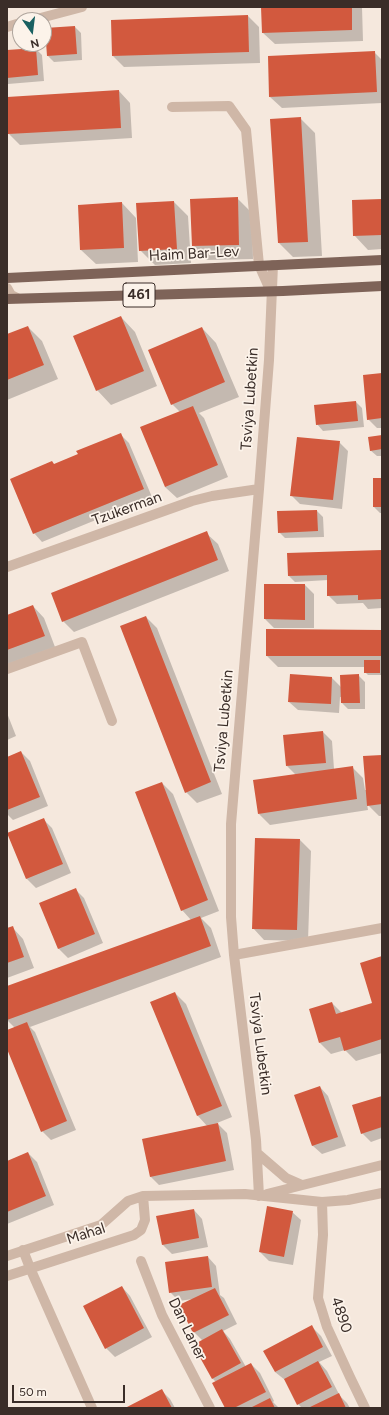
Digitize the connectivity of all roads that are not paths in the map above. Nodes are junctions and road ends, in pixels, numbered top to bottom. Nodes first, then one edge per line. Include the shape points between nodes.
1 (82, 7) edge
2 (52, 15) edge
3 (172, 107) dead end
4 (382, 260) edge
5 (273, 265) junction
6 (259, 266) junction
7 (7, 278) edge
8 (382, 286) edge
9 (7, 288) edge
10 (271, 292) junction
11 (12, 299) edge
12 (259, 489) junction
13 (7, 567) edge
14 (7, 669) edge
15 (112, 721) dead end
16 (382, 928) edge
17 (234, 955) junction
18 (257, 1153) junction
19 (382, 1165) edge
20 (302, 1185) junction
21 (382, 1193) edge
22 (143, 1196) junction
23 (259, 1196) junction
24 (322, 1202) junction
25 (23, 1250) junction
26 (7, 1256) edge
27 (141, 1261) dead end
28 (30, 1268) junction
29 (7, 1276) edge
30 (92, 1408) edge
31 (210, 1408) edge
32 (365, 1408) edge

1 - 2 street
3 - 6 street, Tsviya Lubetkin via 229,106 246,130
4 - 5 main road, Haim Bar-Lev / 461
5 - 6 main road, Haim Bar-Lev / 461
5 - 10 street, Tsviya Lubetkin
6 - 7 main road, Haim Bar-Lev / 461
6 - 10 street, Tsviya Lubetkin
8 - 10 main road, 461
9 - 11 street
10 - 11 main road, 461
10 - 12 street, Tsviya Lubetkin via 269,360
12 - 13 street, Tzukerman via 192,501
12 - 17 street, Tsviya Lubetkin via 231,824 231,917
14 - 15 street via 82,642
16 - 17 street
17 - 18 street, Tsviya Lubetkin
18 - 20 street via 286,1178
18 - 23 street, Tsviya Lubetkin
19 - 20 street, Mahal
20 - 23 street, Mahal
21 - 24 street, Mahal
22 - 23 street, Mahal
22 - 25 street, Mahal via 128,1201 101,1225
22 - 28 street, Mahal via 145,1220 134,1235
23 - 24 street, Mahal
24 - 32 street, 4890 via 323,1235 318,1298 327,1327
25 - 26 street, Mahal
25 - 28 street
27 - 31 street, Dan Laner via 162,1315
28 - 29 street, Mahal
28 - 30 street

